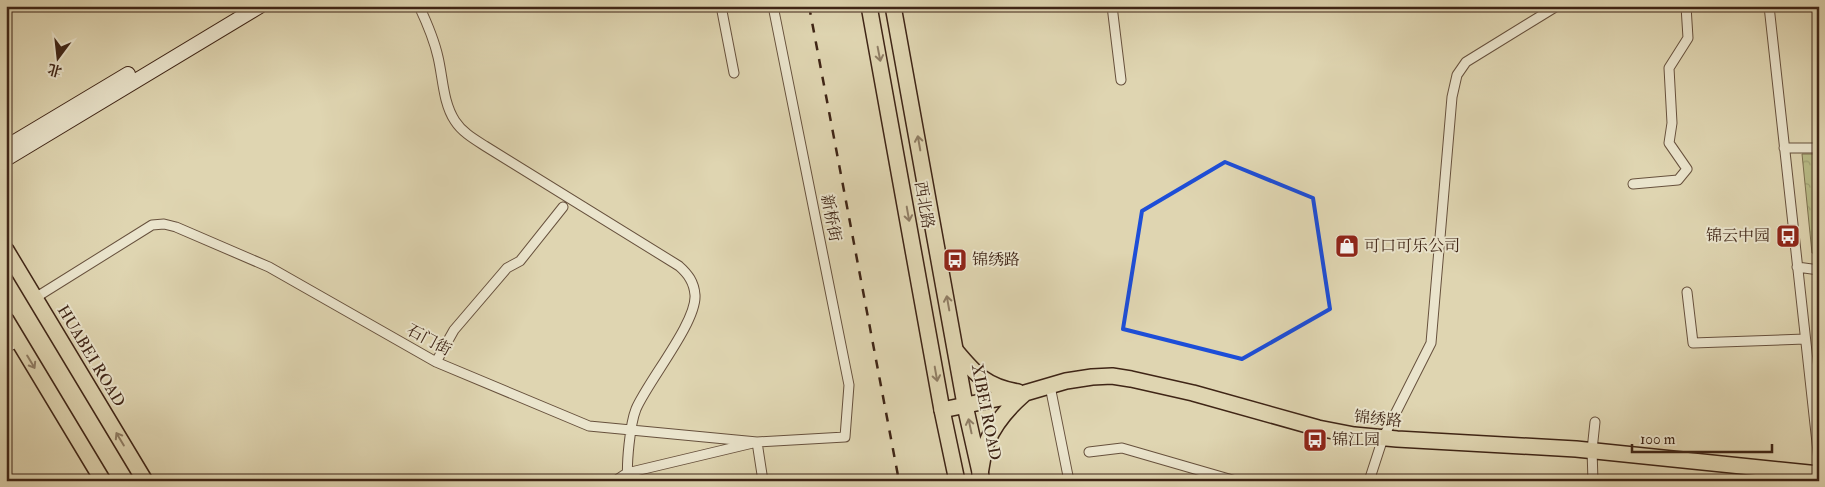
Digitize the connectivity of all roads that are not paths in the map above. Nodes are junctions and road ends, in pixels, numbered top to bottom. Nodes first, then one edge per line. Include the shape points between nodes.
1 (242, 6) edge
2 (260, 6) edge
3 (419, 6) edge
4 (721, 6) edge
5 (773, 6) edge
6 (869, 6) edge
7 (893, 6) edge
8 (1112, 6) edge
9 (1557, 6) edge
10 (1686, 6) edge
11 (1769, 6) edge
12 (734, 73) dead end
13 (1121, 80) dead end
14 (6, 147) edge
15 (1784, 148) junction
16 (1819, 148) edge
17 (6, 159) edge
18 (1633, 184) dead end
19 (563, 207) dead end
20 (6, 250) edge
21 (1796, 267) junction
22 (1819, 270) edge
23 (1687, 292) dead end
24 (35, 298) junction
25 (6, 320) edge
26 (1805, 339) junction
27 (13, 345) edge
28 (956, 351) junction
29 (436, 362) junction
30 (1050, 386) junction
31 (1025, 393) junction
32 (966, 406) junction
33 (942, 410) junction
34 (1595, 422) dead end
35 (632, 430) junction
36 (845, 437) joint
37 (1383, 438) junction
38 (758, 442) junction
39 (1592, 450) junction
40 (1089, 452) dead end
41 (1819, 461) edge
42 (1819, 474) edge
43 (627, 477) edge
44 (981, 477) edge
45 (102, 481) edge
46 (145, 481) edge
47 (615, 481) edge
48 (763, 481) edge
49 (958, 481) edge
50 (1069, 481) edge
51 (1236, 481) edge
52 (1369, 481) edge
53 (1593, 481) edge

1 - 14 main road
2 - 17 main road
3 - 35 street via 438,56 450,110 462,130 688,274 696,296 690,317 636,410
4 - 12 street
5 - 36 street, 新桥街 via 849,385
6 -> 33 main road, 西北路
28 -> 7 main road, 西北路
8 - 13 street
9 - 37 street via 1466,62 1457,75 1452,97 1431,343
10 - 18 street via 1688,38 1669,68 1672,123 1669,143 1687,169 1678,180
11 - 15 street
15 - 16 street
15 - 21 street
19 - 29 street via 520,261 507,268 454,330
20 - 24 main road, HUABEI ROAD
21 - 22 street
21 - 26 street
23 - 26 street via 1693,342
24 - 29 street, 石门街 via 152,225 164,224 269,267
46 -> 24 main road, HUABEI ROAD
25 - 27 main road
26 - 41 street
27 -> 45 main road
28 - 31 main road via 985,382 1001,389
28 - 32 main road, XIBEI ROAD
29 - 35 street, 石门街 via 589,426
30 - 31 main road, 锦绣路
30 - 37 main road, 锦绣路 via 1112,376 1193,393 1318,428
30 - 50 street
31 - 32 main road, 锦绣路
31 - 44 main road via 1006,410 987,443
32 - 33 main road, 锦绣路
44 -> 32 main road, XIBEI ROAD
33 - 49 main road
34 - 39 street
35 - 38 street, 石门街
35 - 43 street
36 - 38 street, 石门街
37 - 39 main road, 锦绣路
37 - 52 street
38 - 43 street
38 - 48 street
39 - 42 main road, 锦绣路
39 - 53 street
40 - 51 street via 1122,448
43 - 47 street

